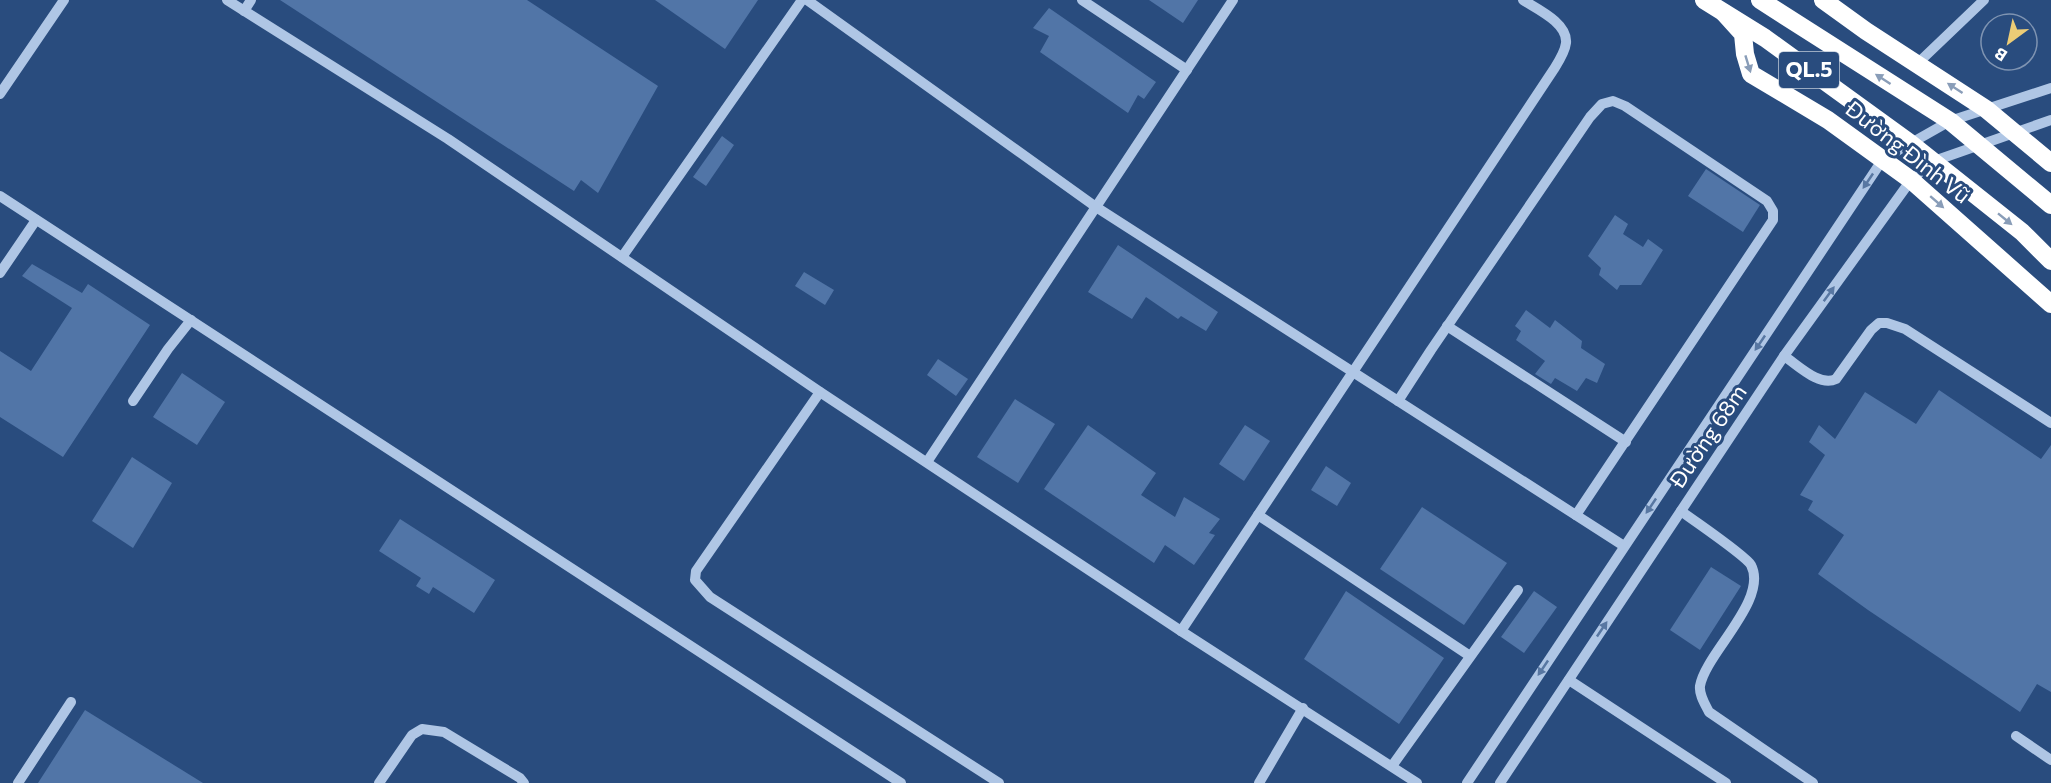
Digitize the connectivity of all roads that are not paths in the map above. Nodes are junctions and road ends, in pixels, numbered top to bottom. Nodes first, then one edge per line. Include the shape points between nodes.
1 (64, 0) edge
2 (226, 0) edge
3 (250, 0) edge
4 (802, 0) edge
5 (807, 0) edge
6 (1082, 0) edge
7 (1233, 0) edge
8 (1523, 0) edge
9 (1704, 0) edge
10 (1760, 0) edge
11 (1823, 0) edge
12 (1984, 0) edge
13 (244, 11) junction
14 (1724, 13) junction
15 (1917, 64) junction
16 (1187, 70) junction
17 (2051, 88) edge
18 (0, 94) edge
19 (1986, 109) junction
20 (2051, 120) edge
21 (1950, 121) junction
22 (2014, 132) junction
23 (1910, 143) junction
24 (1979, 145) junction
25 (1883, 159) junction
26 (1934, 161) junction
27 (2051, 162) edge
28 (1911, 180) junction
29 (0, 196) edge
30 (2051, 205) edge
31 (1096, 207) junction
32 (36, 220) junction
33 (622, 257) junction
34 (2051, 261) edge
35 (0, 273) edge
36 (2051, 304) edge
37 (191, 320) junction
38 (1447, 326) junction
39 (1784, 356) junction
40 (1352, 372) junction
41 (820, 392) junction
42 (133, 401) dead end
43 (1398, 401) junction
44 (2051, 423) edge
45 (1626, 442) junction
46 (927, 462) junction
47 (1681, 511) junction
48 (1258, 515) junction
49 (1576, 515) junction
50 (1624, 546) junction
51 (1518, 590) dead end
52 (1181, 631) junction
53 (1470, 656) junction
54 (1569, 680) junction
55 (72, 702) dead end
56 (1302, 708) junction
57 (2016, 736) dead end
58 (2051, 760) edge
59 (1392, 766) junction
60 (18, 783) edge
61 (379, 783) edge
62 (524, 783) edge
63 (902, 783) edge
64 (999, 783) edge
65 (1259, 783) edge
66 (1417, 783) edge
67 (1467, 783) edge
68 (1500, 783) edge
69 (1726, 783) edge
70 (1813, 783) edge

1 - 18 street
2 - 13 street
3 - 13 street
4 - 33 street
5 - 31 street
6 - 16 street
7 - 16 street
8 - 40 street via 1563,30 1567,40 1564,51
9 - 14 highway, Đường Đình Vũ / QL.5
21 -> 10 highway, Đường Đình Vũ / QL.5
11 - 15 highway
12 - 15 street
13 - 33 street via 448,139
14 - 23 highway, Đường Đình Vũ / QL.5
14 -> 25 highway, Đường Đình Vũ via 1743,34 1751,74 1828,120
19 -> 15 highway
16 - 31 street
17 - 19 street
19 - 21 street
19 - 22 highway
20 - 22 street, Đường 68m
21 - 23 street
21 - 24 highway, Đường Đình Vũ
22 - 24 street, Đường 68m
22 - 27 highway
23 - 25 street
23 - 26 highway, Đường Đình Vũ / QL.5
24 - 26 street, Đường 68m
24 - 30 highway, Đường Đình Vũ
25 - 28 highway, Đường Đình Vũ
25 -> 50 street
26 - 28 street, Đường 68m
26 -> 34 highway, Đường Đình Vũ / QL.5 via 2022,232
28 -> 36 highway, Đường Đình Vũ
39 -> 28 street, Đường 68m
29 - 32 street
31 - 40 street
31 - 46 street
32 - 35 street
32 - 37 street
33 - 41 street
37 - 42 street
37 - 63 street
38 - 43 street
38 - 45 street
38 - 45 street via 1590,117 1602,104 1612,101 1625,106 1767,201 1773,211 1768,228
39 - 44 street via 1816,378 1831,382 1879,323 1897,325
39 - 47 street, Đường 68m
40 - 43 street
40 - 48 street
41 - 46 street
41 - 64 street via 696,571 695,580 710,597
43 - 49 street
45 - 49 street
46 - 52 street
54 -> 47 street, Đường 68m
47 - 70 street via 1749,562 1754,577 1742,615 1703,676 1702,698 1709,712
48 - 52 street
48 - 53 street
49 - 50 street
50 -> 67 street
51 - 53 street
52 - 56 street
53 - 59 street
54 - 68 street, Đường 68m
54 - 69 street
55 - 60 street
56 - 59 street
56 - 65 street
57 - 58 street
59 - 66 street
61 - 62 street via 412,735 422,729 444,732

